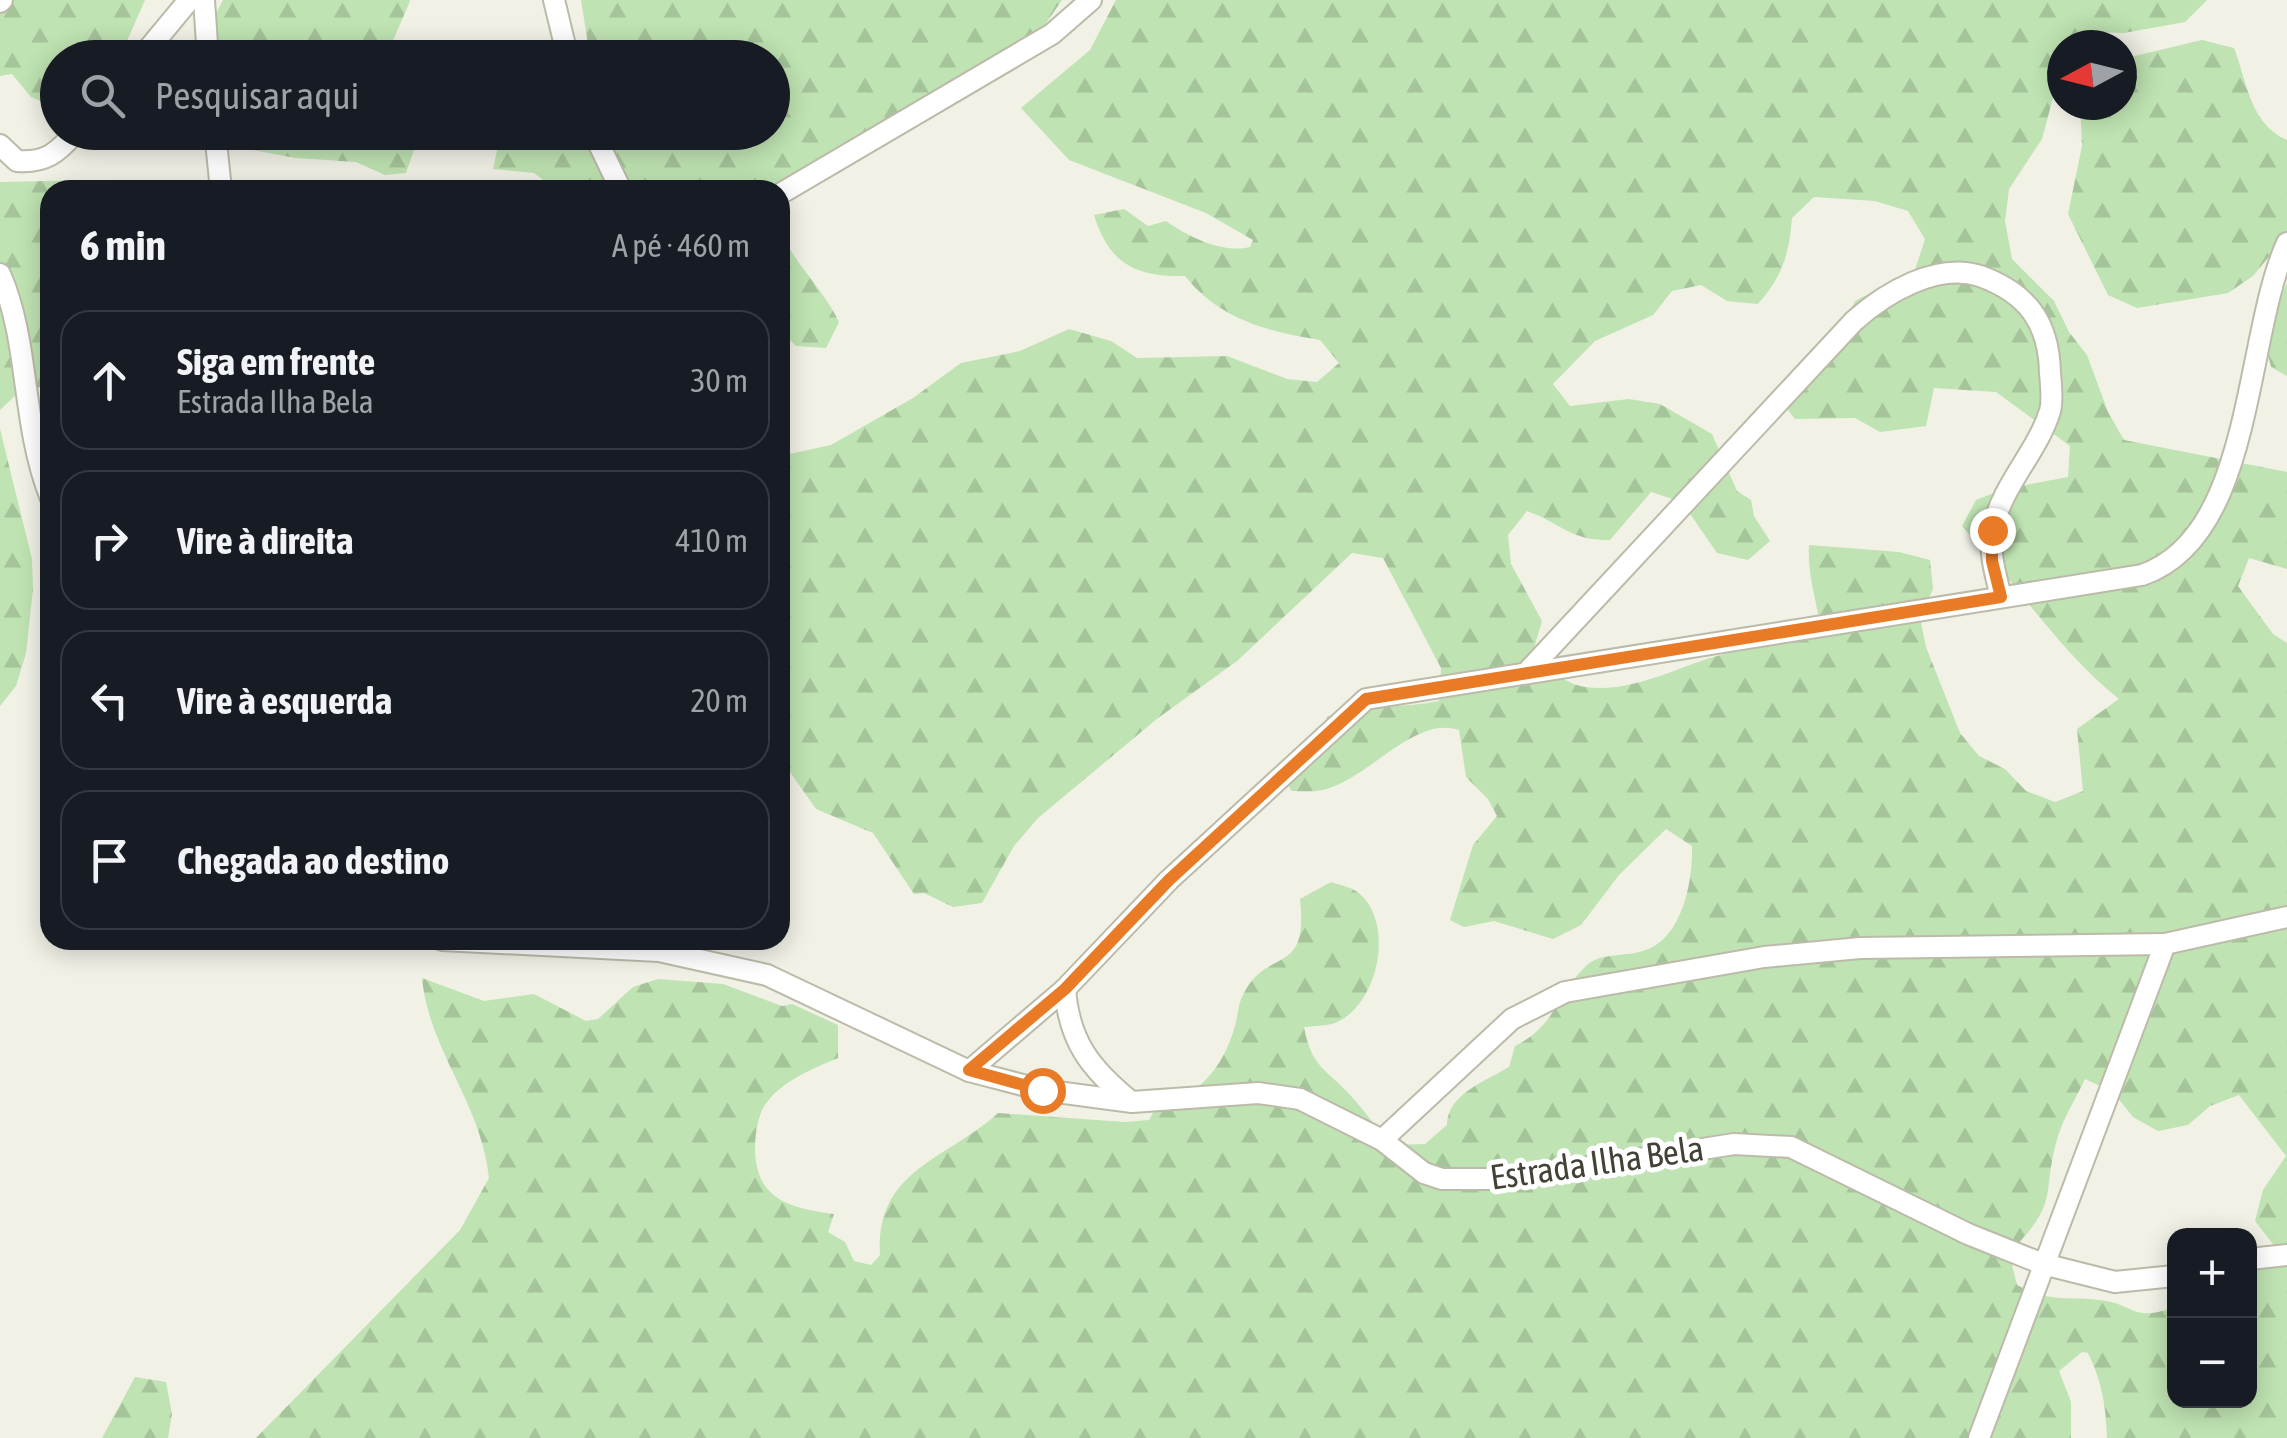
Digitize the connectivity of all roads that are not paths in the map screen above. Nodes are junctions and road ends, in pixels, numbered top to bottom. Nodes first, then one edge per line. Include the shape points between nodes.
1 (189, 0) edge
2 (204, 0) edge
3 (554, 0) edge
4 (1091, 0) edge
5 (156, 40) edge
6 (207, 40) edge
7 (564, 40) edge
8 (0, 144) edge
9 (60, 150) edge
10 (216, 150) edge
11 (602, 150) edge
12 (220, 180) edge
13 (616, 180) edge
14 (790, 188) edge
15 (2287, 242) edge
16 (0, 274) edge
17 (40, 471) edge
18 (2001, 597) junction
19 (1529, 670) junction
20 (2287, 917) edge
21 (2165, 944) junction
22 (659, 950) edge
23 (1065, 989) junction
24 (969, 1070) junction
25 (1132, 1102) junction
26 (1382, 1140) junction
27 (2287, 1255) edge
28 (2257, 1258) edge
29 (2043, 1264) junction
30 (2167, 1277) edge
31 (1979, 1438) edge

1 - 5 street
2 - 6 street
3 - 7 street
4 - 14 street via 1052,34
8 - 9 street via 17,161 38,162
10 - 12 street
11 - 13 street
15 - 18 street via 2224,487 2201,534 2174,561 2142,574
16 - 17 street via 13,304
18 - 19 street
18 - 19 street via 1992,530 2051,408 2050,354 2034,309 2021,296 1956,272 1905,286 1854,321
19 - 23 street via 1366,699 1169,880
20 - 21 street
21 - 26 street via 1860,948 1764,957 1565,992 1512,1019
21 - 29 street
22 - 24 street, Estrada Ilha Bela via 767,975
23 - 24 street
23 - 25 street via 1067,1020 1089,1065
24 - 25 street, Estrada Ilha Bela via 1042,1090
25 - 26 street, Estrada Ilha Bela via 1258,1093 1300,1098
26 - 29 street, Estrada Ilha Bela via 1424,1172 1487,1182 1709,1146 1791,1147
27 - 28 street
29 - 30 street, Estrada Ilha Bela via 2114,1282
29 - 31 street

